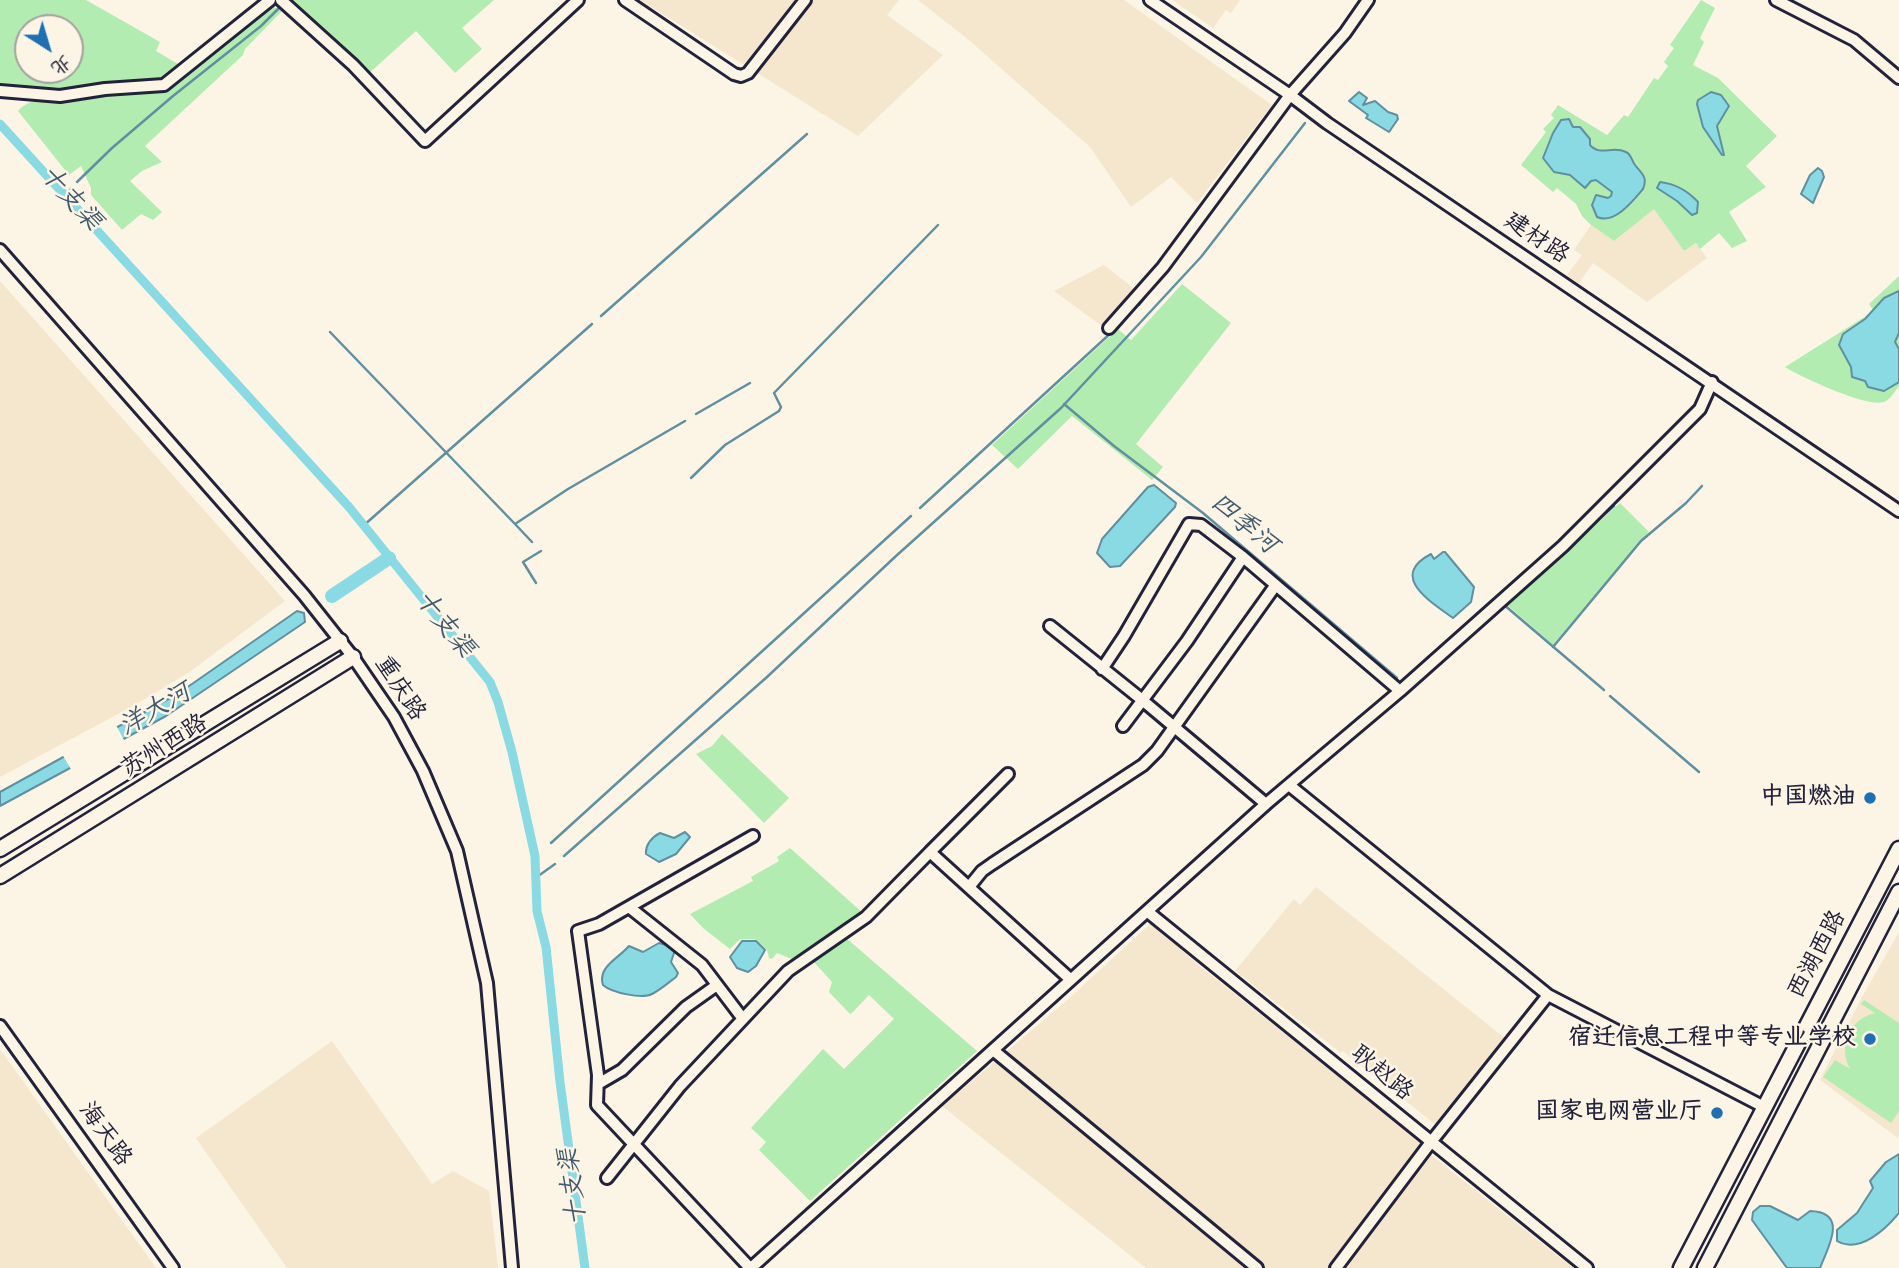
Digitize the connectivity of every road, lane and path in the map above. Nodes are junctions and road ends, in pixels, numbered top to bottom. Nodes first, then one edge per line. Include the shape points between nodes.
1 (270, 0) edge
2 (281, 0) edge
3 (578, 0) edge
4 (625, 0) edge
5 (805, 0) edge
6 (1150, 0) edge
7 (1368, 0) edge
8 (1776, 0) edge
9 (1899, 78) edge
10 (0, 91) edge
11 (1290, 95) junction
12 (0, 250) edge
13 (1109, 328) dead end
14 (1712, 382) junction
15 (1899, 511) edge
16 (1242, 557) junction
17 (1275, 586) junction
18 (1050, 626) dead end
19 (340, 641) junction
20 (353, 657) junction
21 (1102, 669) junction
22 (281, 677) junction
23 (1400, 691) junction
24 (292, 695) junction
25 (1141, 699) junction
26 (1123, 726) dead end
27 (1174, 726) junction
28 (1008, 775) dead end
29 (1289, 785) junction
30 (1266, 804) junction
31 (753, 836) dead end
32 (0, 849) edge
33 (1899, 849) edge
34 (930, 852) junction
35 (0, 876) edge
36 (969, 887) junction
37 (1899, 892) edge
38 (629, 907) junction
39 (1148, 912) junction
40 (1070, 979) junction
41 (717, 985) junction
42 (1548, 995) junction
43 (743, 1019) junction
44 (0, 1026) edge
45 (993, 1050) junction
46 (598, 1084) junction
47 (1765, 1107) junction
48 (1431, 1142) junction
49 (634, 1144) junction
50 (607, 1178) dead end
51 (1687, 1266) edge
52 (173, 1268) edge
53 (512, 1268) edge
54 (750, 1268) edge
55 (1257, 1268) edge
56 (1336, 1268) edge
57 (1587, 1268) edge
58 (1705, 1268) edge

1 - 10 street via 164,85 60,96
2 - 3 street via 353,65 425,141
4 - 5 street via 741,76
6 - 11 street, 建材路
7 - 11 street
8 - 9 street via 1854,40
11 - 13 street via 1163,267
11 - 14 street, 建材路
12 - 19 street, 重庆路 via 296,585
14 - 15 street, 建材路
14 - 23 street via 1700,409 1563,546
16 - 17 street
16 - 21 street via 1201,525 1189,524
16 - 25 street
17 - 23 street
17 - 27 street
18 - 21 street
19 - 20 street, 重庆路
19 - 22 main road, 苏州西路
20 - 24 main road, 苏州西路
20 - 53 street, 重庆路 via 424,771 457,851 486,983
21 - 25 street
22 - 24 street
22 - 32 main road, 苏州西路
23 - 29 street
24 - 35 main road, 苏州西路
25 - 26 street
25 - 27 street
27 - 30 street
27 - 36 street via 1157,751 1131,775 982,871
28 - 34 street
29 - 30 street
29 - 42 street
30 - 39 street
31 - 38 street
33 - 47 main road, 西湖西路
34 - 36 street
34 - 43 street via 866,917 788,971
36 - 40 street
37 - 58 main road, 西湖西路
38 - 41 street via 695,958
38 - 46 street via 578,931
39 - 40 street
39 - 48 street, 耿赵路
40 - 45 street
41 - 43 street
41 - 46 street via 686,1007 622,1070
42 - 47 street
42 - 48 street
43 - 49 street
44 - 52 street, 海天路
45 - 54 street
45 - 55 street
46 - 49 street via 597,1105
47 - 51 main road, 西湖西路
48 - 56 street
48 - 57 street, 耿赵路
49 - 50 street
49 - 54 street

